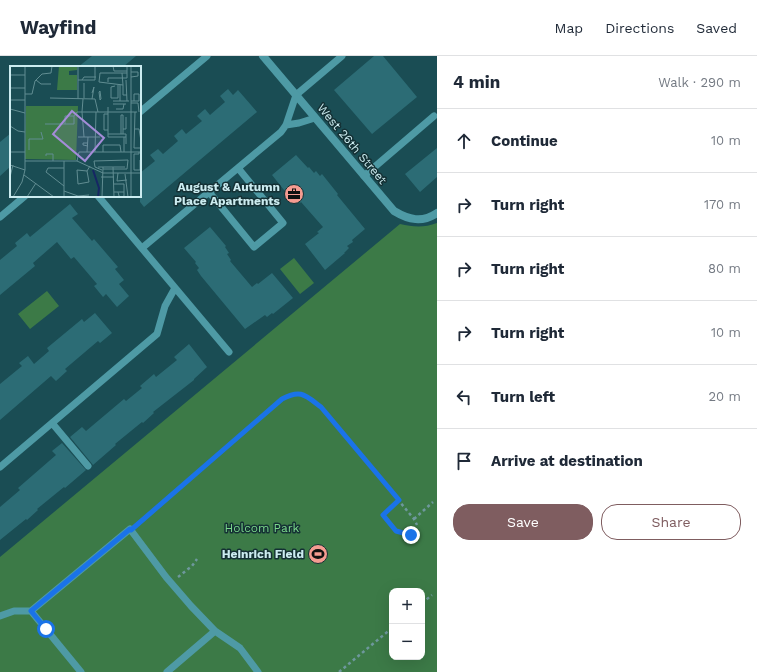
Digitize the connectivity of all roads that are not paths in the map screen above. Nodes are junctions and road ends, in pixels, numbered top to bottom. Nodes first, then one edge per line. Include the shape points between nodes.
1 (207, 56) edge
2 (263, 56) edge
3 (342, 56) edge
4 (296, 95) junction
5 (141, 111) edge
6 (434, 116) dead end
7 (315, 118) junction
8 (286, 125) junction
9 (238, 168) junction
10 (364, 176) junction
11 (209, 192) junction
12 (24, 197) edge
13 (99, 197) edge
14 (437, 213) edge
15 (0, 216) edge
16 (142, 248) junction
17 (175, 288) junction
18 (229, 352) dead end
19 (52, 423) junction
20 (88, 466) dead end
21 (0, 467) edge
22 (31, 611) junction
23 (0, 616) edge
24 (215, 631) junction
25 (81, 672) edge
26 (167, 672) edge
27 (258, 672) edge

1 - 5 lane
2 - 4 street, West 26th Street
3 - 4 lane
4 - 7 street, West 26th Street
4 - 8 lane
6 - 10 lane
7 - 8 lane
7 - 10 street, West 26th Street
8 - 9 lane
9 - 11 lane
9 - 11 lane via 283,222 254,247
10 - 14 street, West 26th Street via 394,212 403,217 423,219
11 - 16 lane
12 - 15 lane
13 - 16 lane
16 - 17 lane
17 - 18 lane
17 - 19 lane via 165,306 157,334
19 - 20 lane
19 - 21 lane
22 - 23 lane via 14,611
22 - 24 lane via 130,529 191,606
22 - 25 lane
24 - 26 lane
24 - 27 lane via 240,648

